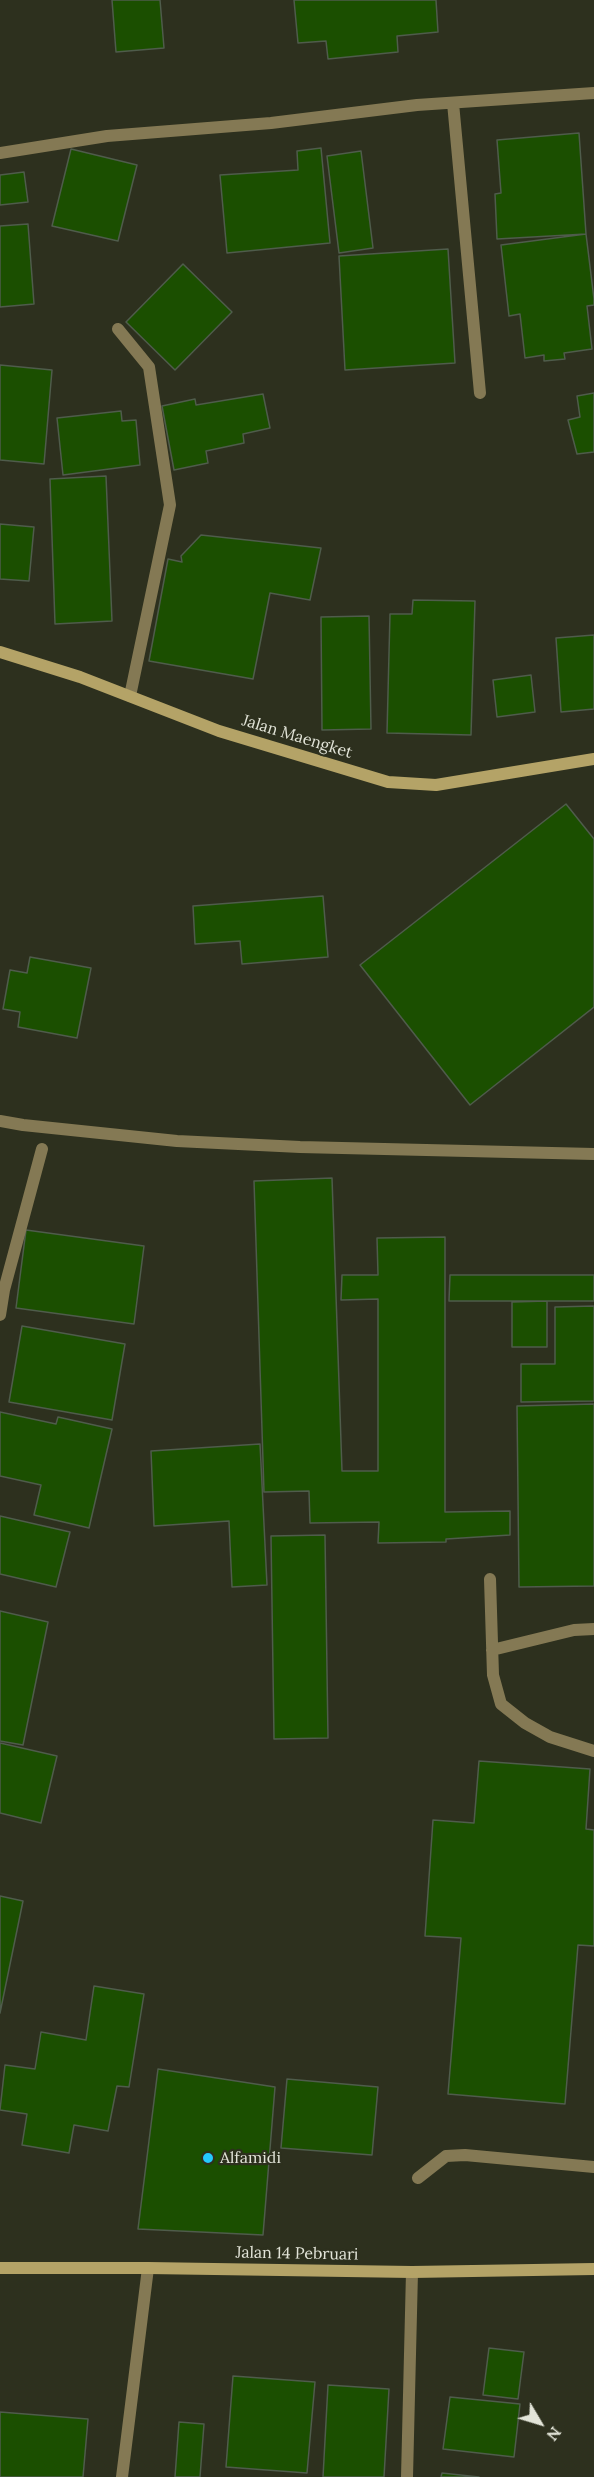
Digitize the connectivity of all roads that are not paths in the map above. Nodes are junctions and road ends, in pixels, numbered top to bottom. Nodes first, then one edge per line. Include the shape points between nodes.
1 (594, 93) edge
2 (453, 103) junction
3 (0, 153) edge
4 (118, 329) dead end
5 (480, 393) dead end
6 (0, 652) edge
7 (130, 696) junction
8 (594, 759) edge
9 (0, 1121) edge
10 (42, 1149) dead end
11 (594, 1154) edge
12 (2, 1289) edge
13 (0, 1315) edge
14 (490, 1579) dead end
15 (594, 1629) edge
16 (492, 1650) junction
17 (594, 1751) edge
18 (594, 2168) edge
19 (418, 2178) dead end
20 (0, 2268) edge
21 (148, 2268) junction
22 (594, 2269) edge
23 (412, 2272) junction
24 (122, 2477) edge
25 (407, 2477) edge

1 - 2 street
2 - 3 street via 107,136
2 - 5 street
4 - 7 street via 149,367 170,505
6 - 7 street, Jalan Maengket
7 - 8 street, Jalan Maengket via 219,731 388,782 444,784
9 - 11 street via 177,1141
10 - 12 street
12 - 13 street
14 - 16 street
15 - 16 street via 574,1630
16 - 17 street via 493,1675 501,1704 525,1724 550,1737
18 - 19 street via 465,2154 446,2156
20 - 21 street, Jalan 14 Pebruari
21 - 23 street, Jalan 14 Pebruari
21 - 24 street
22 - 23 street, Jalan 14 Pebruari
23 - 25 street

